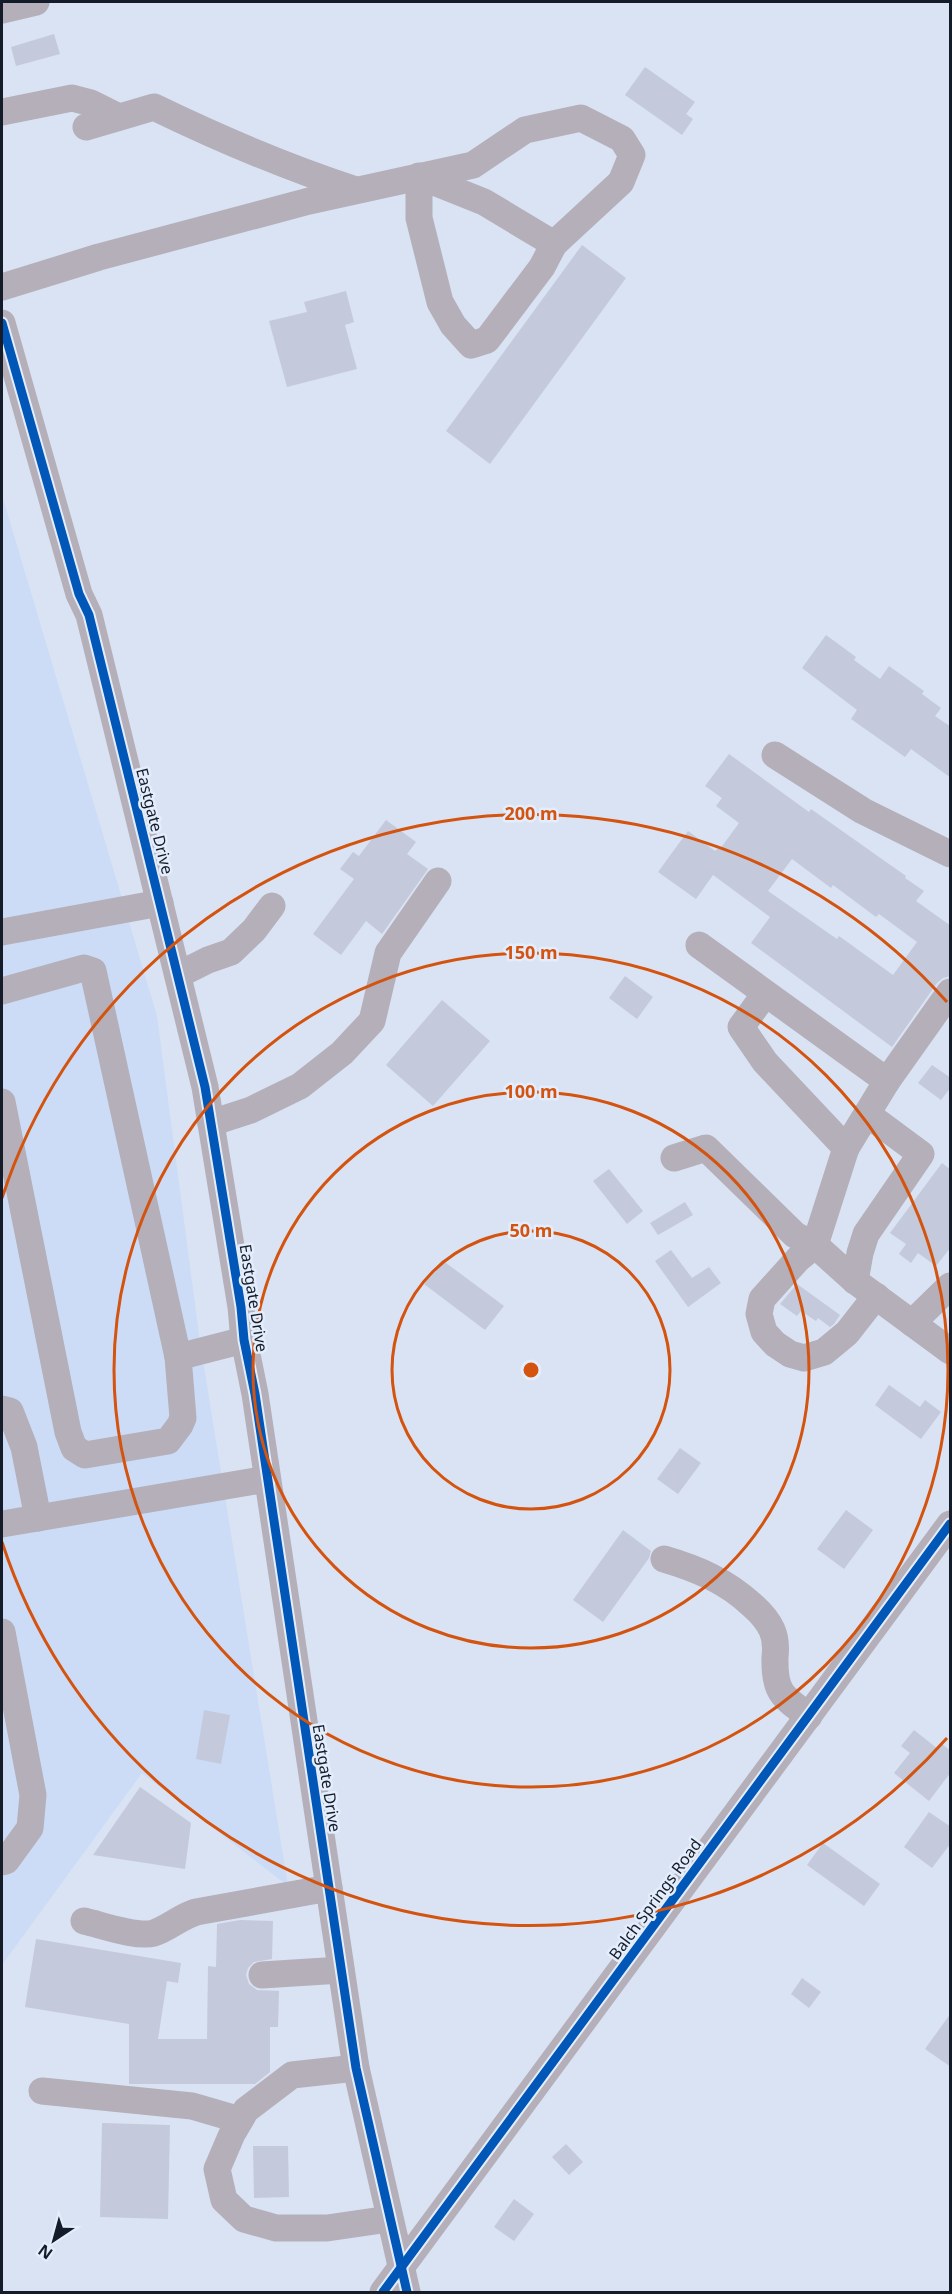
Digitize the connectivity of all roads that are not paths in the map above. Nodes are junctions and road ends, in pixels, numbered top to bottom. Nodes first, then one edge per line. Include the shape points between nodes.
1 (36, 2) edge
2 (2, 10) edge
3 (2, 112) edge
4 (119, 117) junction
5 (86, 127) dead end
6 (419, 176) junction
7 (357, 190) junction
8 (554, 244) junction
9 (2, 287) edge
10 (2, 323) edge
11 (775, 755) dead end
12 (951, 854) edge
13 (438, 881) dead end
14 (160, 903) junction
15 (272, 906) dead end
16 (2, 932) edge
17 (699, 945) dead end
18 (178, 975) junction
19 (2, 991) edge
20 (951, 992) edge
21 (765, 994) junction
22 (887, 1081) junction
23 (2, 1102) edge
24 (867, 1114) junction
25 (211, 1123) junction
26 (846, 1148) junction
27 (674, 1158) dead end
28 (815, 1245) junction
29 (951, 1286) edge
30 (866, 1289) junction
31 (912, 1323) junction
32 (244, 1340) junction
33 (951, 1351) edge
34 (178, 1357) junction
35 (2, 1409) edge
36 (267, 1479) junction
37 (38, 1518) junction
38 (2, 1524) edge
39 (951, 1524) edge
40 (664, 1559) dead end
41 (2, 1632) edge
42 (809, 1716) junction
43 (2, 1862) edge
44 (328, 1888) junction
45 (84, 1921) dead end
46 (341, 1970) junction
47 (262, 1975) dead end
48 (356, 2068) junction
49 (42, 2091) dead end
50 (240, 2120) junction
51 (389, 2219) junction
52 (404, 2281) edge
53 (383, 2292) edge

1 - 2 street
3 - 4 street via 72,98
4 - 5 street
4 - 7 street via 154,107 234,145
6 - 7 street
6 - 8 street via 484,202
6 - 8 street via 419,218 440,302 471,345 487,340 542,267
6 - 8 street via 473,165 525,130 581,118 622,139 632,155 621,182
7 - 9 street via 110,254
10 - 14 street, Eastgate Drive via 88,615
11 - 12 street via 863,811
13 - 25 street via 388,953 372,1020 342,1053 300,1086 251,1110
14 - 16 street
14 - 18 street, Eastgate Drive
15 - 18 street via 231,952
17 - 21 street
18 - 25 street, Eastgate Drive
19 - 34 street via 84,968 93,971
20 - 22 street
21 - 22 street
21 - 26 street via 741,1027 765,1062
22 - 24 street
23 - 34 street via 74,1448 85,1455 168,1441 183,1418
24 - 26 street
24 - 30 street via 921,1154 866,1234 860,1253
25 - 32 street, Eastgate Drive
26 - 28 street
27 - 28 street via 706,1148 795,1235
28 - 30 street
28 - 30 street via 762,1299 759,1314 765,1332 775,1344 804,1358 824,1352 847,1333
29 - 31 street
30 - 31 street
31 - 33 street
32 - 34 street
32 - 36 street, Eastgate Drive
35 - 37 street via 10,1411 24,1447
36 - 37 street
36 - 44 street, Eastgate Drive
37 - 38 street
39 - 42 street, Balch Springs Road
40 - 42 street via 719,1579 762,1614 776,1644 777,1686 784,1698
41 - 43 street via 33,1794 30,1828 6,1862
42 - 52 street, Balch Springs Road
44 - 45 street via 195,1912 151,1934
44 - 46 street, Eastgate Drive
46 - 47 street
46 - 48 street, Eastgate Drive
48 - 50 street via 292,2075 246,2110
48 - 51 street, Eastgate Drive
49 - 50 street via 192,2106
50 - 51 street via 217,2169 224,2200 244,2219 276,2228 343,2226
51 - 52 street, Eastgate Drive
52 - 53 street, Balch Springs Road

